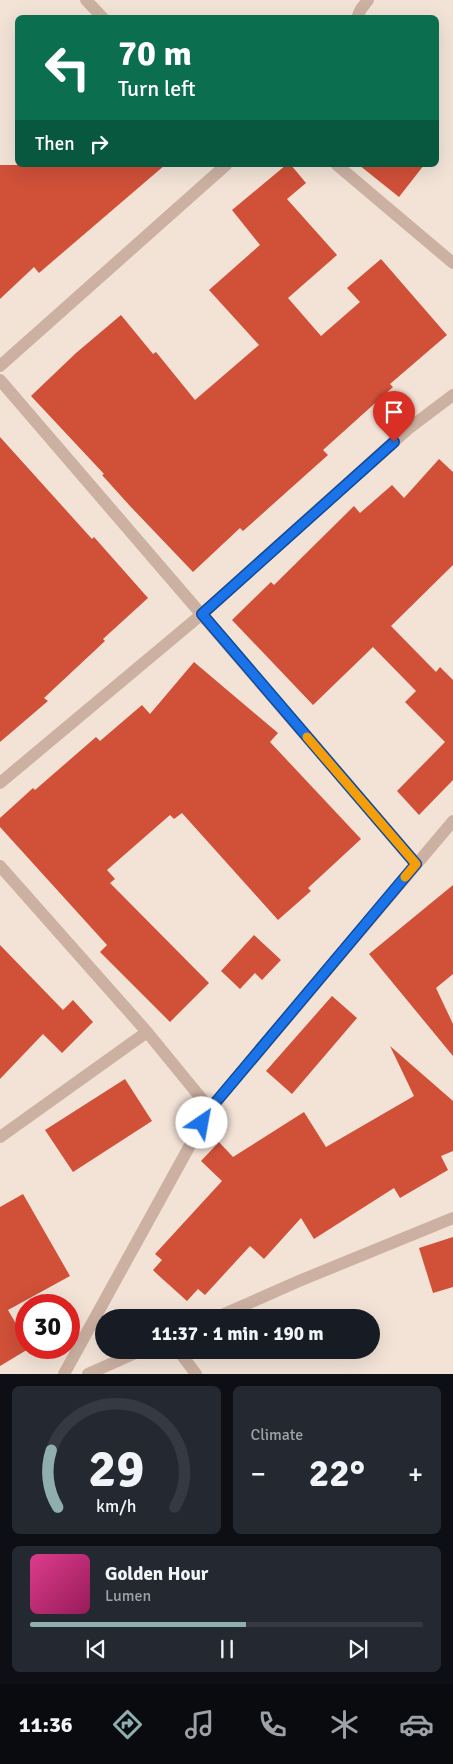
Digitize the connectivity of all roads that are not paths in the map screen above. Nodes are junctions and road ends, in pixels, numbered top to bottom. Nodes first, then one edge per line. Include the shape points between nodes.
1 (86, 0) edge
2 (368, 0) edge
3 (100, 15) edge
4 (359, 15) edge
5 (224, 167) edge
6 (339, 167) edge
7 (453, 263) edge
8 (0, 366) edge
9 (0, 380) edge
10 (453, 395) edge
11 (202, 614) junction
12 (0, 783) edge
13 (453, 820) edge
14 (416, 864) junction
15 (0, 866) edge
16 (147, 1032) junction
17 (210, 1109) junction
18 (0, 1137) edge
19 (453, 1218) edge
20 (235, 1309) edge
21 (122, 1359) edge
22 (185, 1359) edge
23 (64, 1374) edge
24 (88, 1374) edge
25 (196, 1374) edge

1 - 3 street
2 - 4 street
5 - 8 street
6 - 7 street
9 - 11 street
10 - 11 street via 408,429
11 - 12 street
11 - 14 street
13 - 14 street
14 - 17 street
15 - 16 street
16 - 17 street
16 - 18 street
17 - 23 street
19 - 20 street
21 - 24 street
22 - 25 street

